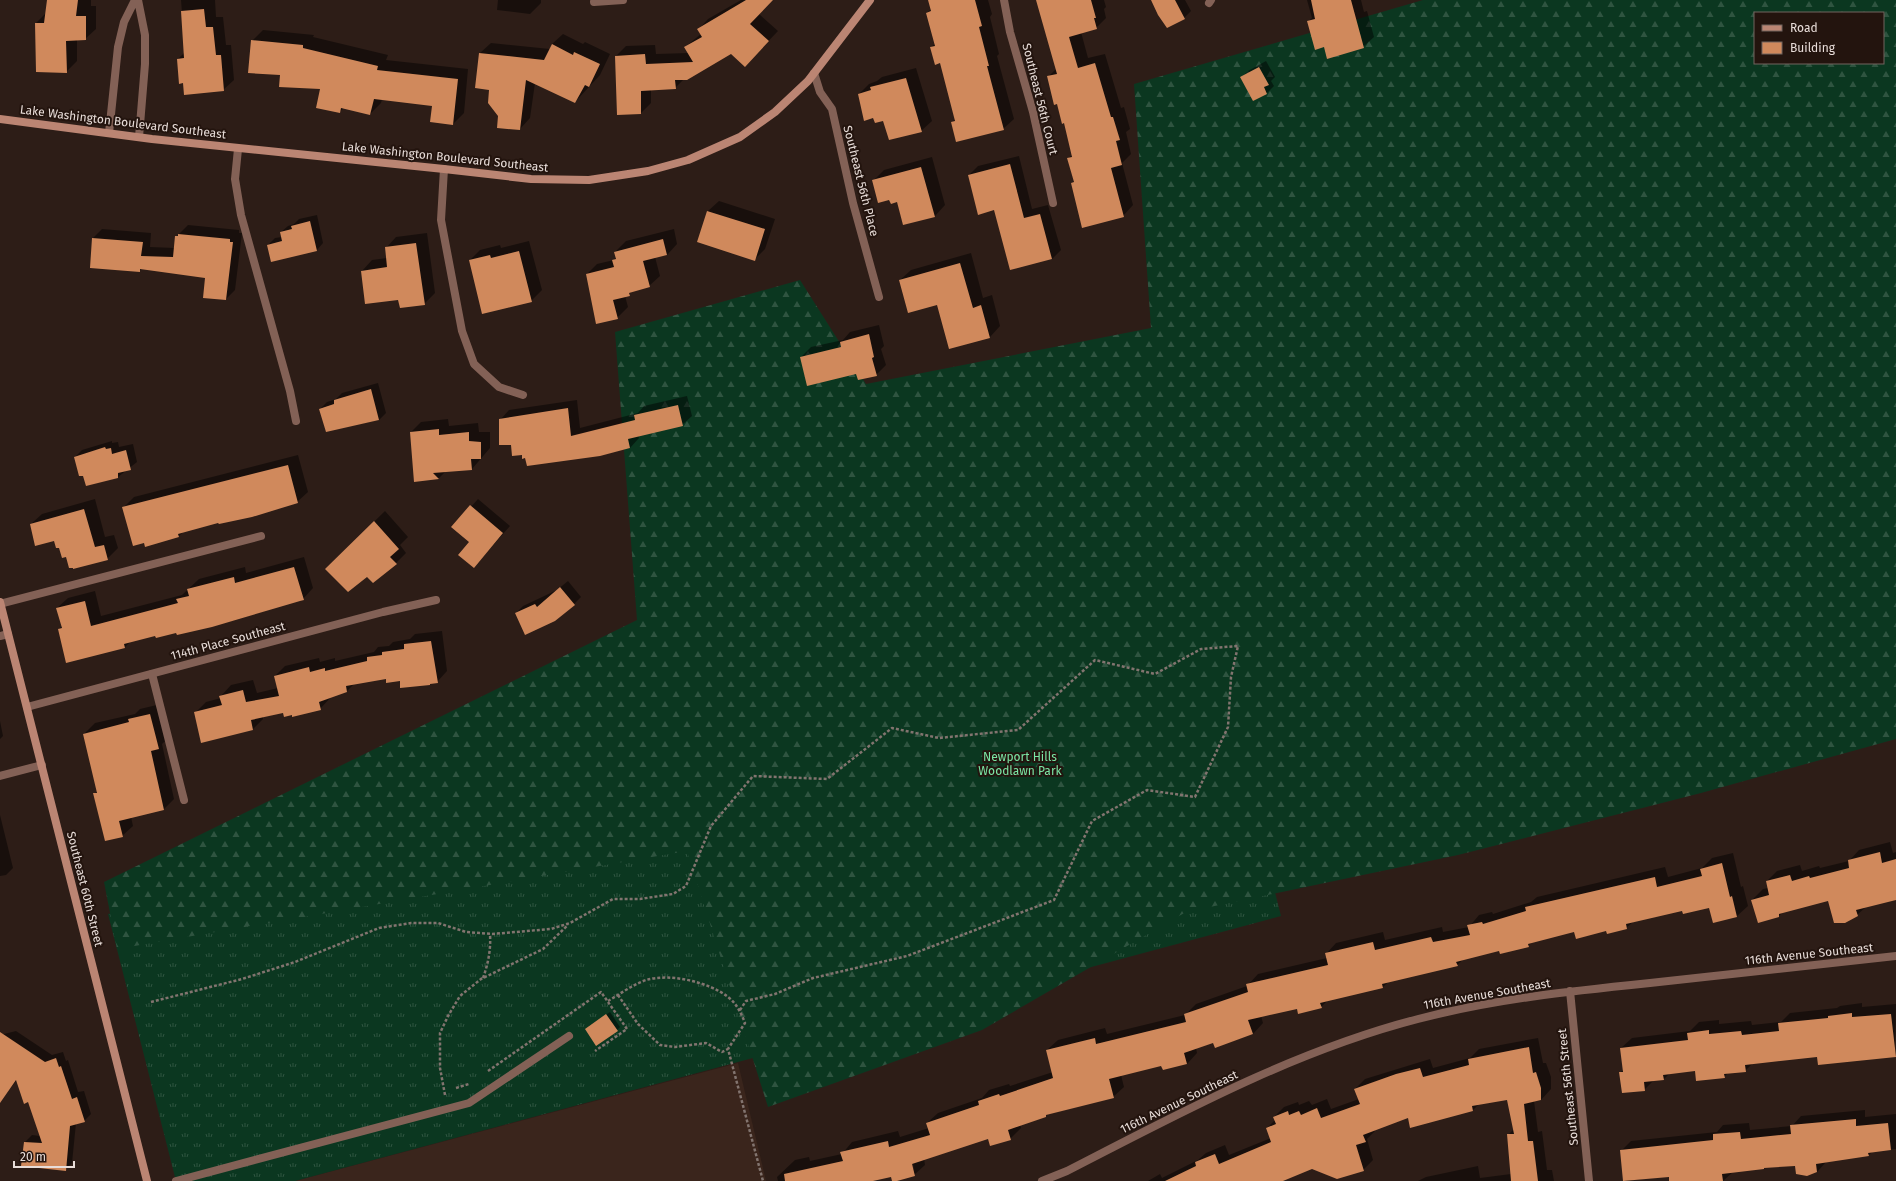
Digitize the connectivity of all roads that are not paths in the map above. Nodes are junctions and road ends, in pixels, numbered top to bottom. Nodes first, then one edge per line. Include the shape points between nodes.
1 (137, 0) edge
2 (623, 0) edge
3 (870, 0) edge
4 (1004, 0) edge
5 (594, 2) dead end
6 (814, 73) junction
7 (0, 119) edge
8 (109, 133) junction
9 (139, 137) junction
10 (238, 149) junction
11 (444, 169) junction
12 (1054, 204) dead end
13 (879, 297) dead end
14 (523, 395) dead end
15 (296, 421) dead end
16 (261, 536) dead end
17 (436, 600) dead end
18 (0, 603) edge
19 (4, 635) edge
20 (152, 674) junction
21 (27, 707) junction
22 (42, 765) junction
23 (0, 776) edge
24 (184, 800) dead end
25 (1896, 956) edge
26 (1570, 991) junction
27 (569, 1036) dead end
28 (147, 1181) edge
29 (176, 1181) edge
30 (1042, 1181) edge
31 (1589, 1181) edge

1 - 8 street via 124,22 118,47
1 - 9 street via 145,35
2 - 5 street
3 - 6 main road, Lake Washington Boulevard Southeast
4 - 12 street, Southeast 56th Court
6 - 11 main road, Lake Washington Boulevard Southeast via 775,112 740,137 688,160 648,171 589,180 531,180
6 - 13 street, Southeast 56th Place via 820,92 832,109 852,204
7 - 8 main road, Lake Washington Boulevard Southeast
8 - 9 main road, Lake Washington Boulevard Southeast
9 - 10 main road, Lake Washington Boulevard Southeast
10 - 11 main road, Lake Washington Boulevard Southeast
10 - 15 street via 236,179 241,215
11 - 14 street via 441,220 462,331 474,364 499,387
16 - 18 street
17 - 20 street, 114th Place Southeast
18 - 19 main road, Southeast 60th Street
19 - 21 main road, Southeast 60th Street
20 - 21 street, 114th Place Southeast
20 - 24 street
21 - 22 main road, Southeast 60th Street
22 - 23 street
22 - 28 main road, Southeast 60th Street
25 - 26 street, 116th Avenue Southeast
26 - 30 street, 116th Avenue Southeast via 1466,1008 1416,1019 1358,1037 1234,1088
26 - 31 street, Southeast 56th Street
27 - 29 street via 469,1103

